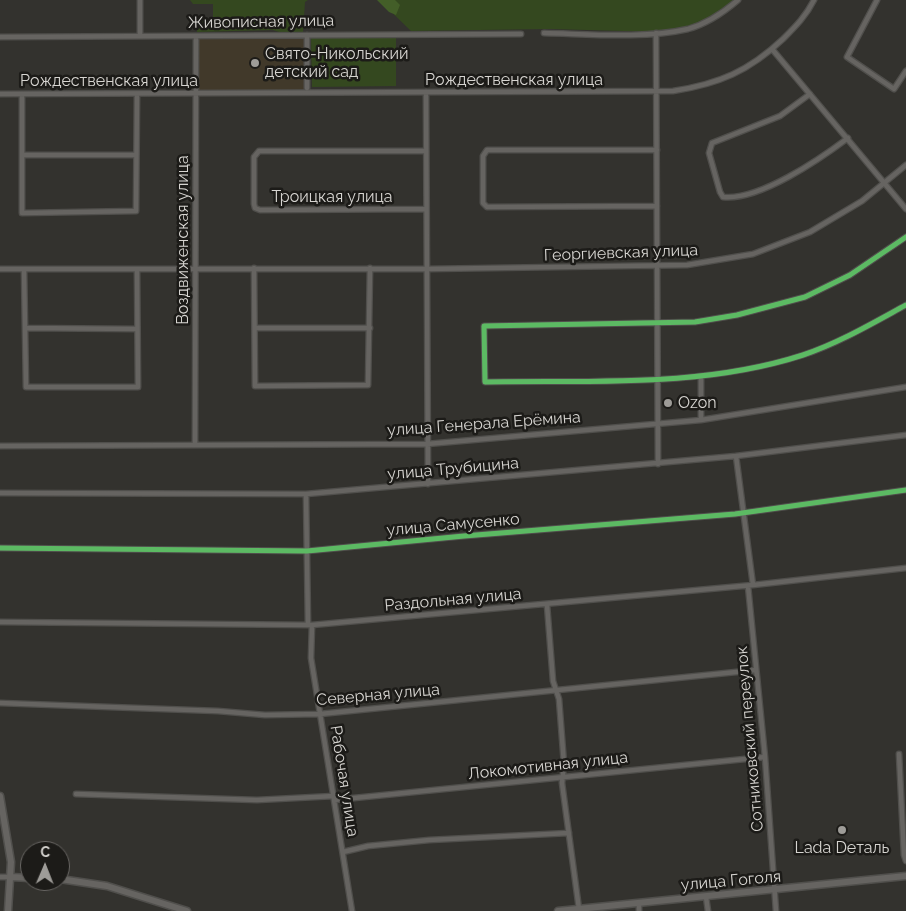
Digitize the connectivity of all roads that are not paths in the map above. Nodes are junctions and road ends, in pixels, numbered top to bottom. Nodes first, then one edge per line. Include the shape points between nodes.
1 (140, 0) edge
2 (738, 0) edge
3 (814, 0) edge
4 (877, 0) edge
5 (656, 33) junction
6 (521, 34) dead end
7 (544, 34) dead end
8 (307, 35) junction
9 (140, 36) junction
10 (196, 36) junction
11 (0, 37) edge
12 (772, 49) junction
13 (906, 70) edge
14 (307, 88) dead end
15 (426, 92) junction
16 (656, 92) junction
17 (196, 93) junction
18 (0, 94) edge
19 (22, 94) junction
20 (137, 94) junction
21 (810, 94) junction
22 (848, 138) junction
23 (657, 150) junction
24 (426, 151) junction
25 (136, 154) junction
26 (22, 155) junction
27 (906, 165) edge
28 (886, 182) junction
29 (657, 206) junction
30 (426, 209) junction
31 (906, 209) edge
32 (906, 237) edge
33 (658, 267) junction
34 (196, 268) junction
35 (254, 268) junction
36 (370, 268) junction
37 (0, 269) edge
38 (24, 269) junction
39 (427, 269) junction
40 (136, 270) junction
41 (906, 305) edge
42 (658, 323) junction
43 (25, 328) junction
44 (255, 328) junction
45 (370, 328) junction
46 (137, 329) junction
47 (701, 376) junction
48 (658, 379) junction
49 (906, 387) edge
50 (701, 420) junction
51 (659, 423) junction
52 (906, 435) edge
53 (427, 444) junction
54 (195, 445) junction
55 (0, 446) edge
56 (736, 456) junction
57 (658, 464) junction
58 (428, 484) junction
59 (906, 490) edge
60 (0, 493) edge
61 (306, 494) junction
62 (743, 513) junction
63 (0, 548) edge
64 (307, 551) junction
65 (906, 568) edge
66 (750, 585) junction
67 (547, 605) junction
68 (0, 622) edge
69 (310, 625) junction
70 (756, 670) junction
71 (556, 691) junction
72 (0, 703) edge
73 (320, 714) junction
74 (899, 754) dead end
75 (765, 757) junction
76 (563, 776) junction
77 (76, 794) dead end
78 (0, 796) edge
79 (334, 798) junction
80 (569, 833) junction
81 (343, 852) junction
82 (906, 861) edge
83 (906, 876) edge
84 (0, 877) edge
85 (11, 877) junction
86 (20, 877) edge
87 (70, 880) edge
88 (776, 890) junction
89 (706, 896) junction
90 (639, 903) junction
91 (579, 909) junction
92 (8, 911) edge
93 (187, 911) edge
94 (352, 911) edge
95 (560, 911) edge
96 (639, 911) edge
97 (708, 911) edge
98 (776, 911) edge

1 - 9 street
2 - 5 street via 727,10 689,29
3 - 12 street, Рождественская улица via 805,18
4 - 13 street via 847,57 894,89
5 - 7 street
5 - 16 street
6 - 8 street, Живописная улица
8 - 10 street, Живописная улица
8 - 14 street
9 - 10 street, Живописная улица
9 - 11 street, Живописная улица
10 - 17 street, Воздвиженская улица
12 - 16 street, Рождественская улица via 735,75 694,88
12 - 21 street
15 - 16 street, Рождественская улица
15 - 17 street, Рождественская улица
15 - 24 street
16 - 23 street
17 - 20 street, Рождественская улица
17 - 34 street, Воздвиженская улица
18 - 19 street, Рождественская улица
19 - 20 street, Рождественская улица
19 - 26 street
20 - 25 street
21 - 22 street
21 - 22 street via 780,116 712,143 709,153 723,197 731,198 761,189 790,176 816,162
22 - 28 street
23 - 29 street
23 - 29 street via 487,150 483,156 486,207
24 - 30 street
24 - 30 street, Троицкая улица via 260,152 254,157 255,208 260,210
25 - 26 street
25 - 26 street via 136,211 22,213
27 - 28 street, Георгиевская улица
28 - 31 street
28 - 33 street, Георгиевская улица via 836,218 785,243 727,260
29 - 33 street
30 - 39 street
32 - 42 street via 850,275 805,297 737,316
33 - 39 street, Георгиевская улица
33 - 42 street
34 - 35 street, Георгиевская улица
34 - 40 street, Георгиевская улица
34 - 54 street, Воздвиженская улица
35 - 36 street, Георгиевская улица
35 - 44 street
36 - 39 street, Георгиевская улица
36 - 45 street
37 - 38 street, Георгиевская улица
38 - 40 street, Георгиевская улица
38 - 43 street
39 - 53 street
40 - 46 street
41 - 47 street via 851,335 804,354 747,369
42 - 48 street
42 - 48 street via 484,326 485,382
43 - 46 street
43 - 46 street via 26,387 138,387
44 - 45 street
44 - 45 street via 255,386 368,385
47 - 48 street
47 - 50 street
48 - 51 street
49 - 50 street, улица Генерала Ерёмина
50 - 51 street, улица Генерала Ерёмина
51 - 53 street, улица Генерала Ерёмина
51 - 57 street
52 - 56 street, улица Трубицина
53 - 54 street, улица Генерала Ерёмина
53 - 58 street
54 - 55 street, улица Генерала Ерёмина
56 - 57 street, улица Трубицина
56 - 62 street, Сотниковский переулок
57 - 58 street, улица Трубицина
58 - 61 street, улица Трубицина
59 - 62 street, улица Самусенко
60 - 61 street, улица Трубицина
61 - 64 street, Рабочая улица
62 - 64 street, улица Самусенко
62 - 66 street, Сотниковский переулок
63 - 64 street, улица Самусенко
64 - 69 street, Рабочая улица
65 - 66 street, Раздольная улица
66 - 67 street, Раздольная улица
66 - 70 street, Сотниковский переулок
67 - 69 street, Раздольная улица
67 - 71 street
68 - 69 street, Раздольная улица
69 - 73 street, Рабочая улица via 311,658
70 - 71 street, Северная улица
70 - 75 street, Сотниковский переулок
71 - 73 street, Северная улица
71 - 76 street
72 - 73 street, Северная улица via 265,715
73 - 79 street, Рабочая улица
74 - 82 street
75 - 76 street, Локомотивная улица
75 - 88 street, Сотниковский переулок
76 - 79 street, Локомотивная улица
76 - 80 street
77 - 79 street, Локомотивная улица via 257,800
78 - 85 main road
79 - 81 street, Рабочая улица
80 - 81 street via 428,840
80 - 91 street
81 - 94 street, Рабочая улица
83 - 88 main road, улица Гоголя
84 - 85 street
85 - 86 main road
85 - 92 main road
87 - 93 main road via 107,886
88 - 89 main road, улица Гоголя
88 - 98 street, Сотниковский переулок
89 - 90 main road, улица Гоголя
89 - 97 street
90 - 91 main road, улица Гоголя
90 - 96 street
91 - 95 main road, улица Гоголя

